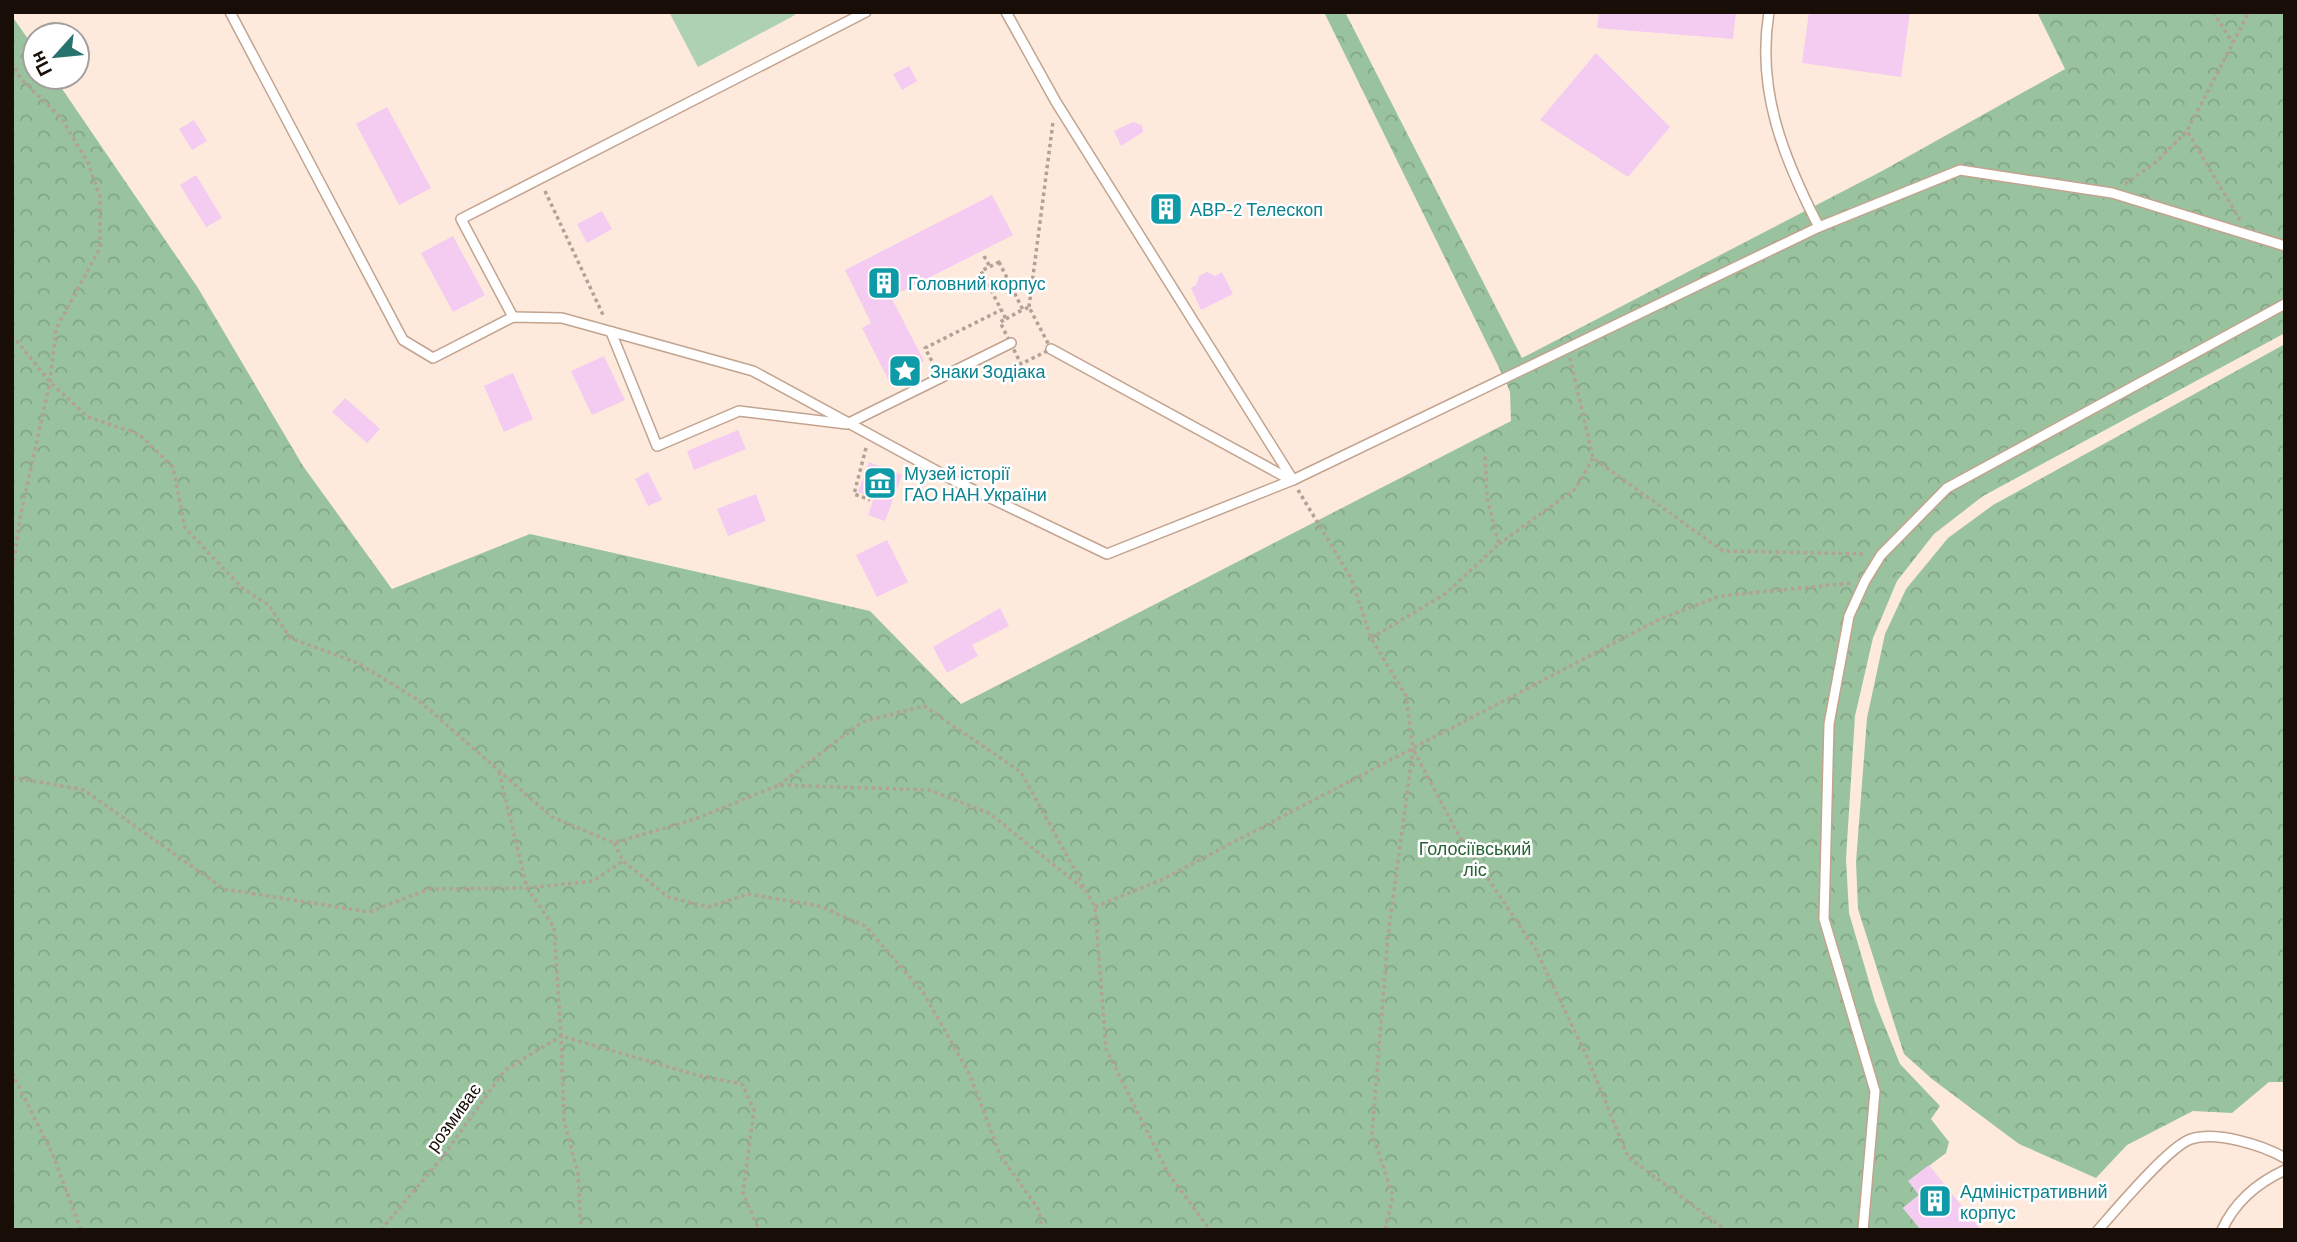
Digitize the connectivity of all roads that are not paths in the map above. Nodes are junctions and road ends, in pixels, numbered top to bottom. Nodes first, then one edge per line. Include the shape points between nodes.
1 (230, 12) edge
2 (866, 12) edge
3 (1006, 12) edge
4 (1769, 12) edge
5 (1819, 227) junction
6 (2285, 246) edge
7 (2285, 304) edge
8 (513, 317) junction
9 (611, 331) junction
10 (1011, 343) road end
11 (1051, 349) road end
12 (847, 424) junction
13 (1293, 480) junction
14 (2285, 1158) edge
15 (2285, 1170) edge
16 (1863, 1230) edge
17 (2098, 1230) edge
18 (2222, 1230) edge

1 - 8 lane via 403,340 433,358
2 - 8 lane via 461,219
3 - 13 lane via 1056,102
4 - 5 lane via 1765,70 1770,109 1783,150
5 - 6 lane via 1960,170 2112,192
5 - 13 lane
7 - 16 lane via 1947,488 1881,555 1864,582 1849,616 1829,724 1824,919 1874,1091
8 - 9 lane via 562,318
9 - 12 lane via 753,371
9 - 12 lane via 657,446 739,411
10 - 12 lane
11 - 13 lane
12 - 13 lane via 1107,554
14 - 17 lane via 2236,1139 2190,1139 2153,1170
15 - 18 lane via 2258,1183 2229,1214

